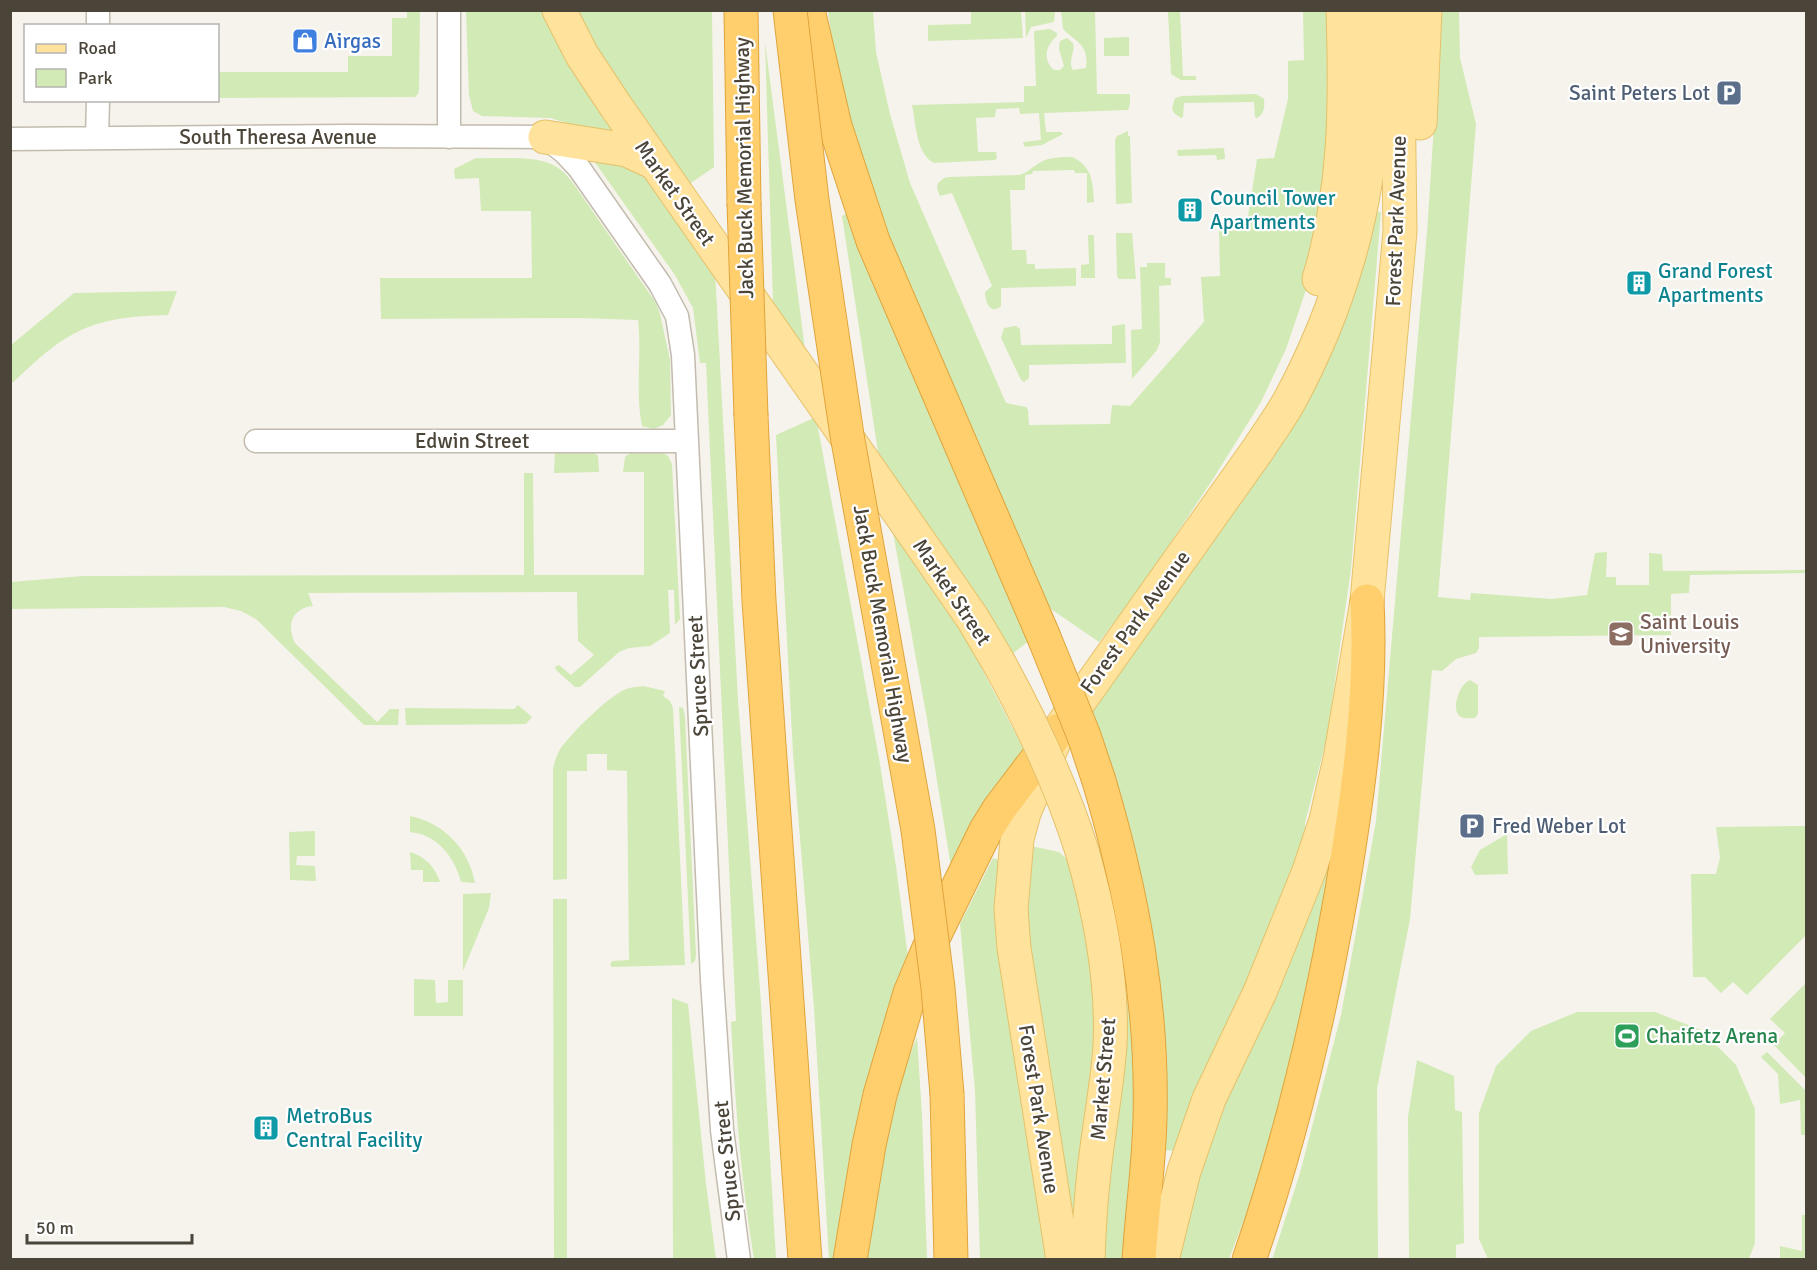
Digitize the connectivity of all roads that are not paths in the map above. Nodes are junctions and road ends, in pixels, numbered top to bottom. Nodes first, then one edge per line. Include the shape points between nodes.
1 (449, 10) edge
2 (558, 10) edge
3 (741, 10) edge
4 (790, 10) edge
5 (808, 10) edge
6 (1343, 10) edge
7 (1371, 10) edge
8 (1397, 10) edge
9 (1425, 10) edge
10 (98, 102) edge
11 (449, 137) junction
12 (545, 137) junction
13 (97, 138) junction
14 (10, 139) edge
15 (653, 162) junction
16 (1400, 231) junction
17 (256, 441) dead end
18 (687, 441) junction
19 (1228, 492) junction
20 (1367, 601) junction
21 (1059, 730) junction
22 (739, 1260) edge
23 (805, 1260) edge
24 (849, 1260) edge
25 (951, 1260) edge
26 (1063, 1260) edge
27 (1088, 1260) edge
28 (1139, 1260) edge
29 (1162, 1260) edge
30 (1249, 1260) edge

1 - 11 street
2 - 15 main road, Market Street via 582,55
3 - 23 highway, Jack Buck Memorial Highway, bridge via 759,601
4 - 25 highway, Jack Buck Memorial Highway, bridge via 812,200 847,435 905,752 938,988
5 - 28 highway, bridge via 845,163 873,241 1080,725 1118,847 1131,901 1148,1030 1149,1144
6 - 19 main road via 1344,130 1329,247 1291,357
7 - 19 main road, Forest Park Avenue via 1369,153 1343,277 1290,400
8 - 16 main road, Forest Park Avenue
9 - 16 main road via 1420,125
10 - 13 street
11 - 12 street, South Theresa Avenue
11 - 13 street, South Theresa Avenue
12 - 15 main road via 627,150
12 - 18 street, Spruce Street via 591,183 660,284 677,316
13 - 14 street, South Theresa Avenue
15 - 27 main road, Market Street, bridge via 973,619 1027,716 1055,778 1082,851 1100,924 1109,1003 1108,1064 1093,1181
16 - 20 main road, Forest Park Avenue
17 - 18 street, Edwin Street
18 - 22 street, Spruce Street via 712,980 722,1130
19 - 21 main road, Forest Park Avenue
20 - 29 main road, Forest Park Avenue via 1326,820 1288,927 1209,1099 1184,1172
20 - 30 highway via 1368,690 1355,804 1330,960 1287,1140
21 - 24 highway via 986,830 910,993 880,1095
21 - 26 main road, Forest Park Avenue via 1028,802 1017,839 1011,909

